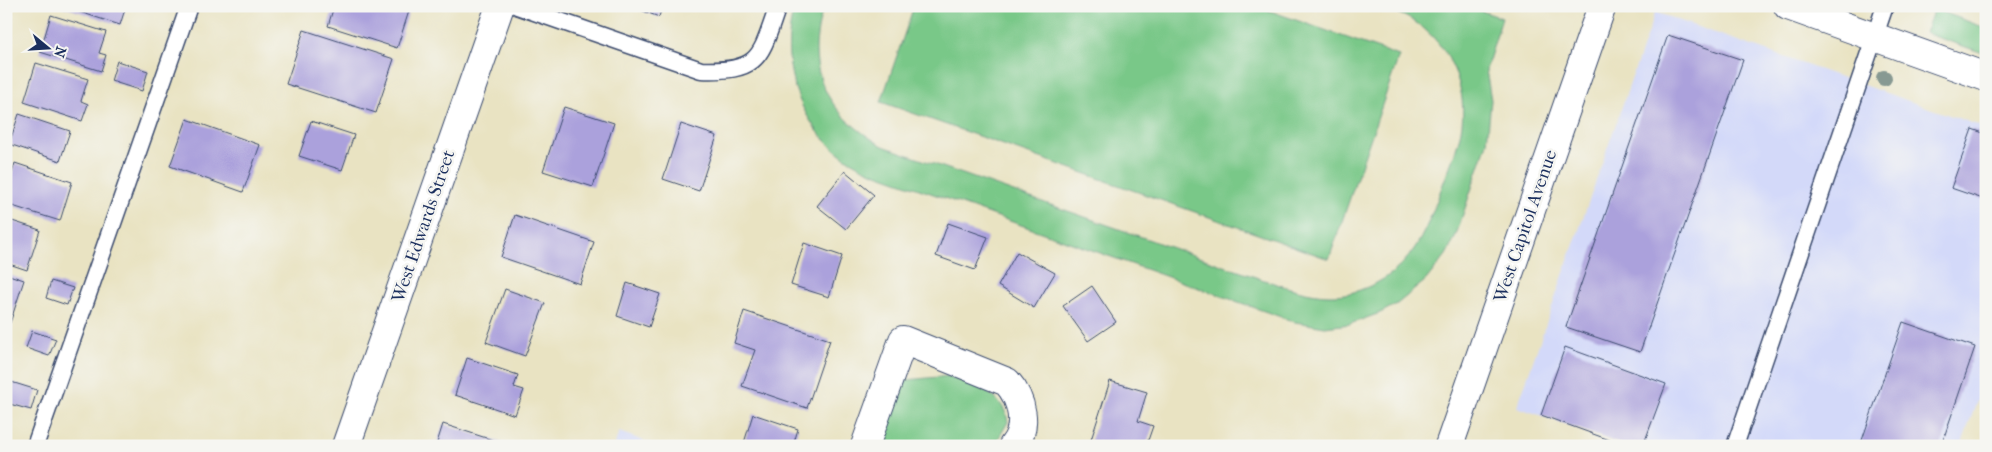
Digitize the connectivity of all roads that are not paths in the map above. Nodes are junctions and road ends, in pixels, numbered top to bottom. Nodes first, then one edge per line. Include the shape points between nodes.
1 (189, 6) edge
2 (500, 6) edge
3 (517, 6) edge
4 (778, 6) edge
5 (1602, 6) edge
6 (1788, 6) edge
7 (1884, 6) edge
8 (1874, 37) junction
9 (1986, 77) edge
10 (1456, 444) edge
11 (35, 446) edge
12 (346, 446) edge
13 (865, 446) edge
14 (1013, 446) edge
15 (1735, 446) edge

1 - 11 lane
2 - 12 street, West Edwards Street
3 - 4 lane via 701,70 721,71 745,67 762,51
5 - 10 street, West Capitol Avenue
6 - 8 street
7 - 8 lane
8 - 9 street
8 - 15 lane
13 - 14 street via 902,340 1007,382 1017,393 1023,422 1019,439

